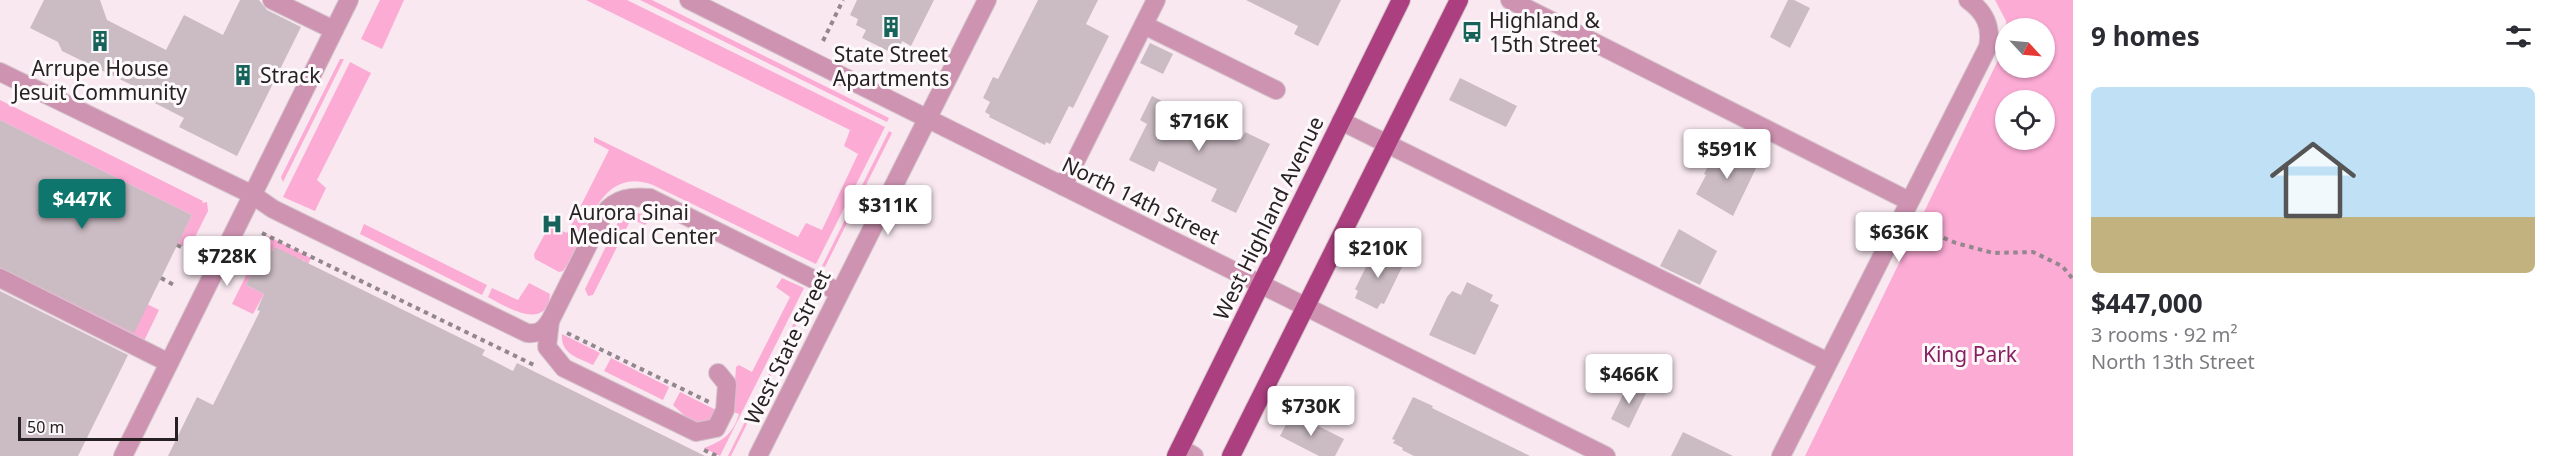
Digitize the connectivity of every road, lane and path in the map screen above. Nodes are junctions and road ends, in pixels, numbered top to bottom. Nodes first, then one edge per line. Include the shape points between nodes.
1 (272, 0) edge
2 (349, 0) edge
3 (689, 0) edge
4 (843, 0) edge
5 (987, 0) edge
6 (1156, 0) edge
7 (1401, 0) edge
8 (1459, 0) edge
9 (1510, 0) edge
10 (1968, 0) edge
11 (1144, 25) junction
12 (334, 30) junction
13 (823, 41) dead end
14 (0, 72) edge
15 (1276, 90) dead end
16 (927, 119) junction
17 (1341, 121) junction
18 (1387, 144) junction
19 (1063, 186) junction
20 (253, 195) junction
21 (1909, 201) junction
22 (1927, 231) dead end
23 (262, 232) dead end
24 (177, 245) dead end
25 (191, 252) dead end
26 (0, 278) edge
27 (161, 278) dead end
28 (2073, 279) edge
29 (1261, 284) junction
30 (174, 285) dead end
31 (839, 292) junction
32 (1305, 307) junction
33 (550, 321) junction
34 (566, 332) dead end
35 (1828, 362) junction
36 (169, 363) junction
37 (543, 370) dead end
38 (718, 373) dead end
39 (715, 405) dead end
40 (698, 446) dead end
41 (1183, 453) edge
42 (123, 456) edge
43 (717, 456) edge
44 (758, 456) edge
45 (1231, 456) edge
46 (1606, 456) edge
47 (1781, 456) edge

1 - 12 street
2 - 12 street
3 - 16 street, North 14th Street
4 - 13 path
5 - 16 street, West State Street
6 - 11 street
7 - 17 main road, West Highland Avenue
8 - 18 main road
9 - 21 street
10 - 21 street via 1989,25 1985,54
11 - 15 street
11 - 19 street
12 - 20 street
14 - 20 street
16 - 19 street, North 14th Street
16 - 31 street, West State Street
17 - 18 street
17 - 29 main road, West Highland Avenue
18 - 32 main road
18 - 35 street
19 - 29 street, North 14th Street
20 - 33 street via 273,210 517,329 536,334
20 - 36 street
21 - 35 street
22 - 28 path via 1993,253 2033,252 2062,266
23 - 37 path
24 - 25 path
26 - 36 street
27 - 30 path
29 - 32 street, North 14th Street
29 - 41 main road, West Highland Avenue
31 - 33 street via 650,198 634,196 612,204 604,213
31 - 44 street, West State Street
32 - 45 main road
32 - 46 street, North 14th Street
33 - 38 street via 547,347 564,368 696,432 716,428 725,410 727,384
34 - 39 path
35 - 47 street
36 - 42 street
40 - 43 path

